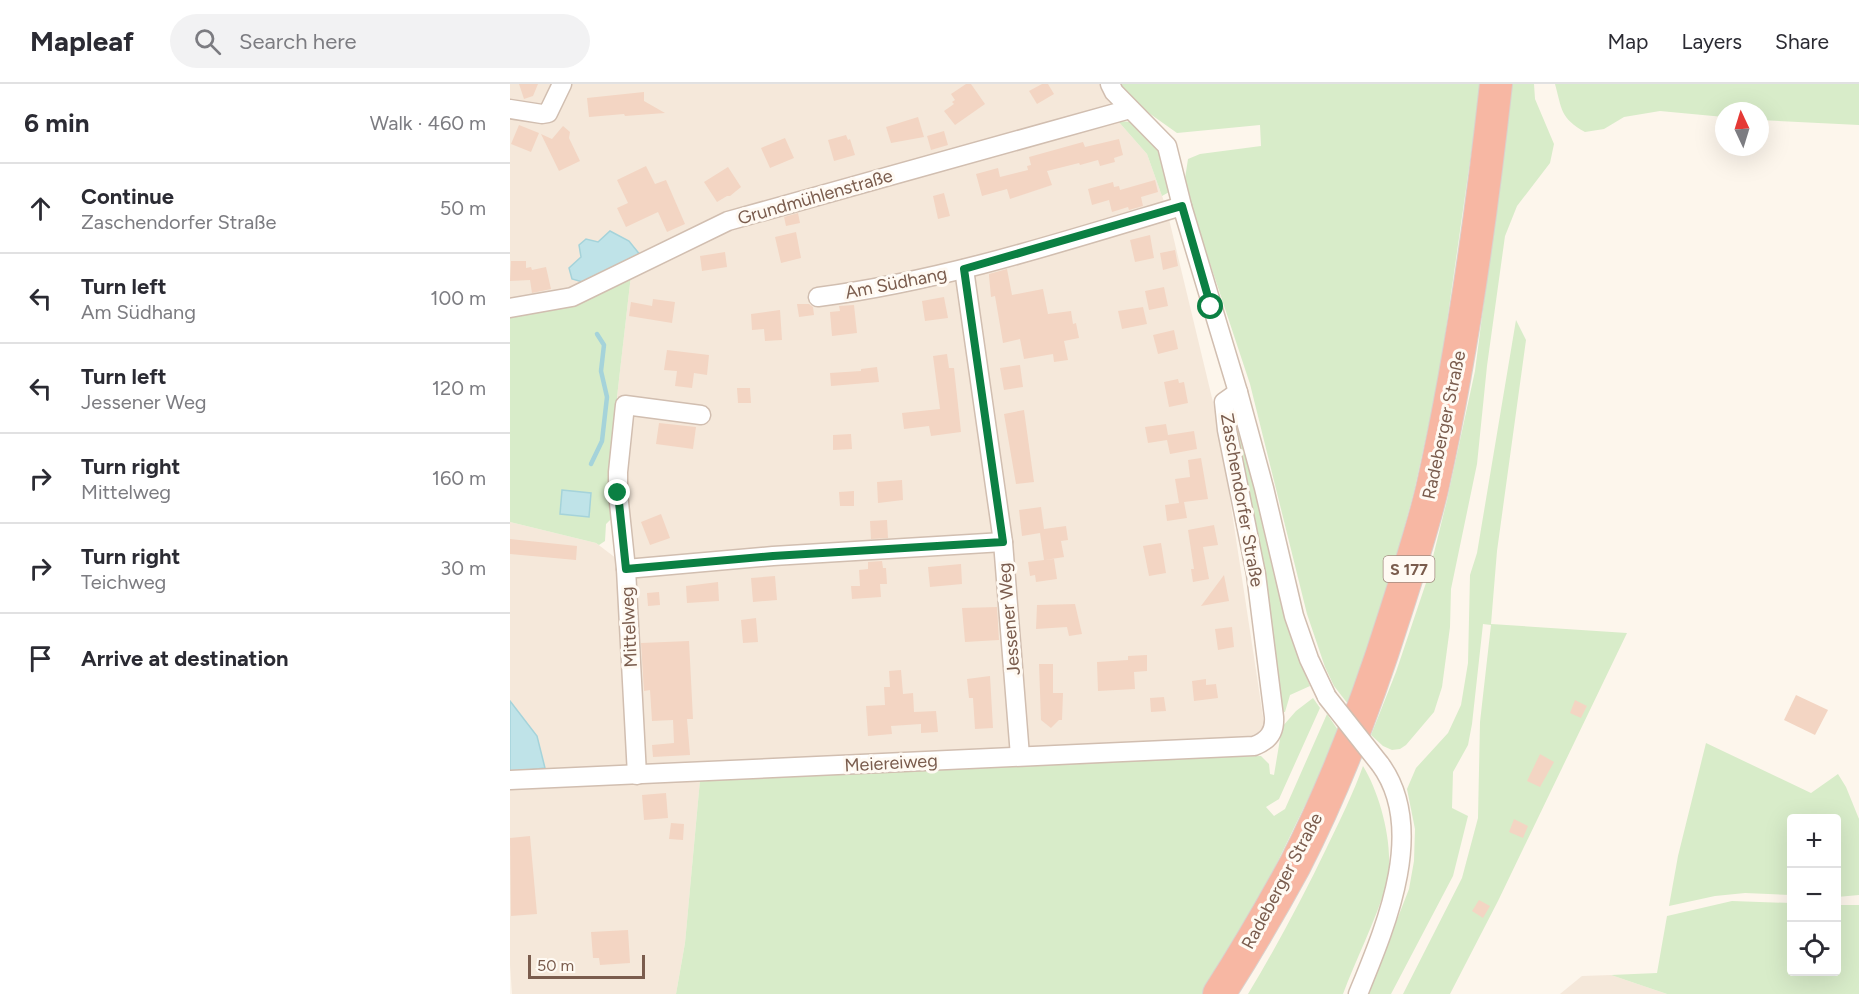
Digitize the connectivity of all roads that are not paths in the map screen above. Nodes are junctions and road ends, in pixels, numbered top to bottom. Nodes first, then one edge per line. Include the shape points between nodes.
1 (562, 84) edge
2 (1110, 84) edge
3 (1494, 97) edge
4 (510, 109) edge
5 (1131, 109) junction
6 (1182, 206) junction
7 (964, 269) junction
8 (818, 297) dead end
9 (510, 308) edge
10 (1238, 392) junction
11 (701, 415) dead end
12 (1003, 542) junction
13 (626, 569) junction
14 (1268, 737) joint
15 (1020, 756) junction
16 (637, 775) junction
17 (510, 780) edge
18 (1219, 994) edge
19 (1358, 994) edge

1 - 4 street via 548,113
2 - 5 street, Zaschendorfer Straße
3 - 18 highway, Radeberger Straße / S 177 via 1456,374 1410,567 1346,754 1295,863
5 - 6 street, Zaschendorfer Straße via 1167,146
5 - 9 street, Grundmühlenstraße via 728,221 572,297
6 - 7 street, Am Südhang
6 - 10 street, Zaschendorfer Straße
7 - 8 street, Am Südhang
7 - 12 street, Jessener Weg
10 - 14 street, Zaschendorfer Straße via 1224,402 1257,585 1274,717
10 - 19 street, bridge via 1294,616 1309,659 1327,697 1390,777 1397,800 1401,859 1381,938
11 - 13 street via 625,405 618,472
12 - 13 street, Mittelweg
12 - 15 street, Jessener Weg
13 - 16 street, Mittelweg
14 - 15 street, Meiereiweg via 1254,746
15 - 16 street, Meiereiweg
16 - 17 street, Meiereiweg

